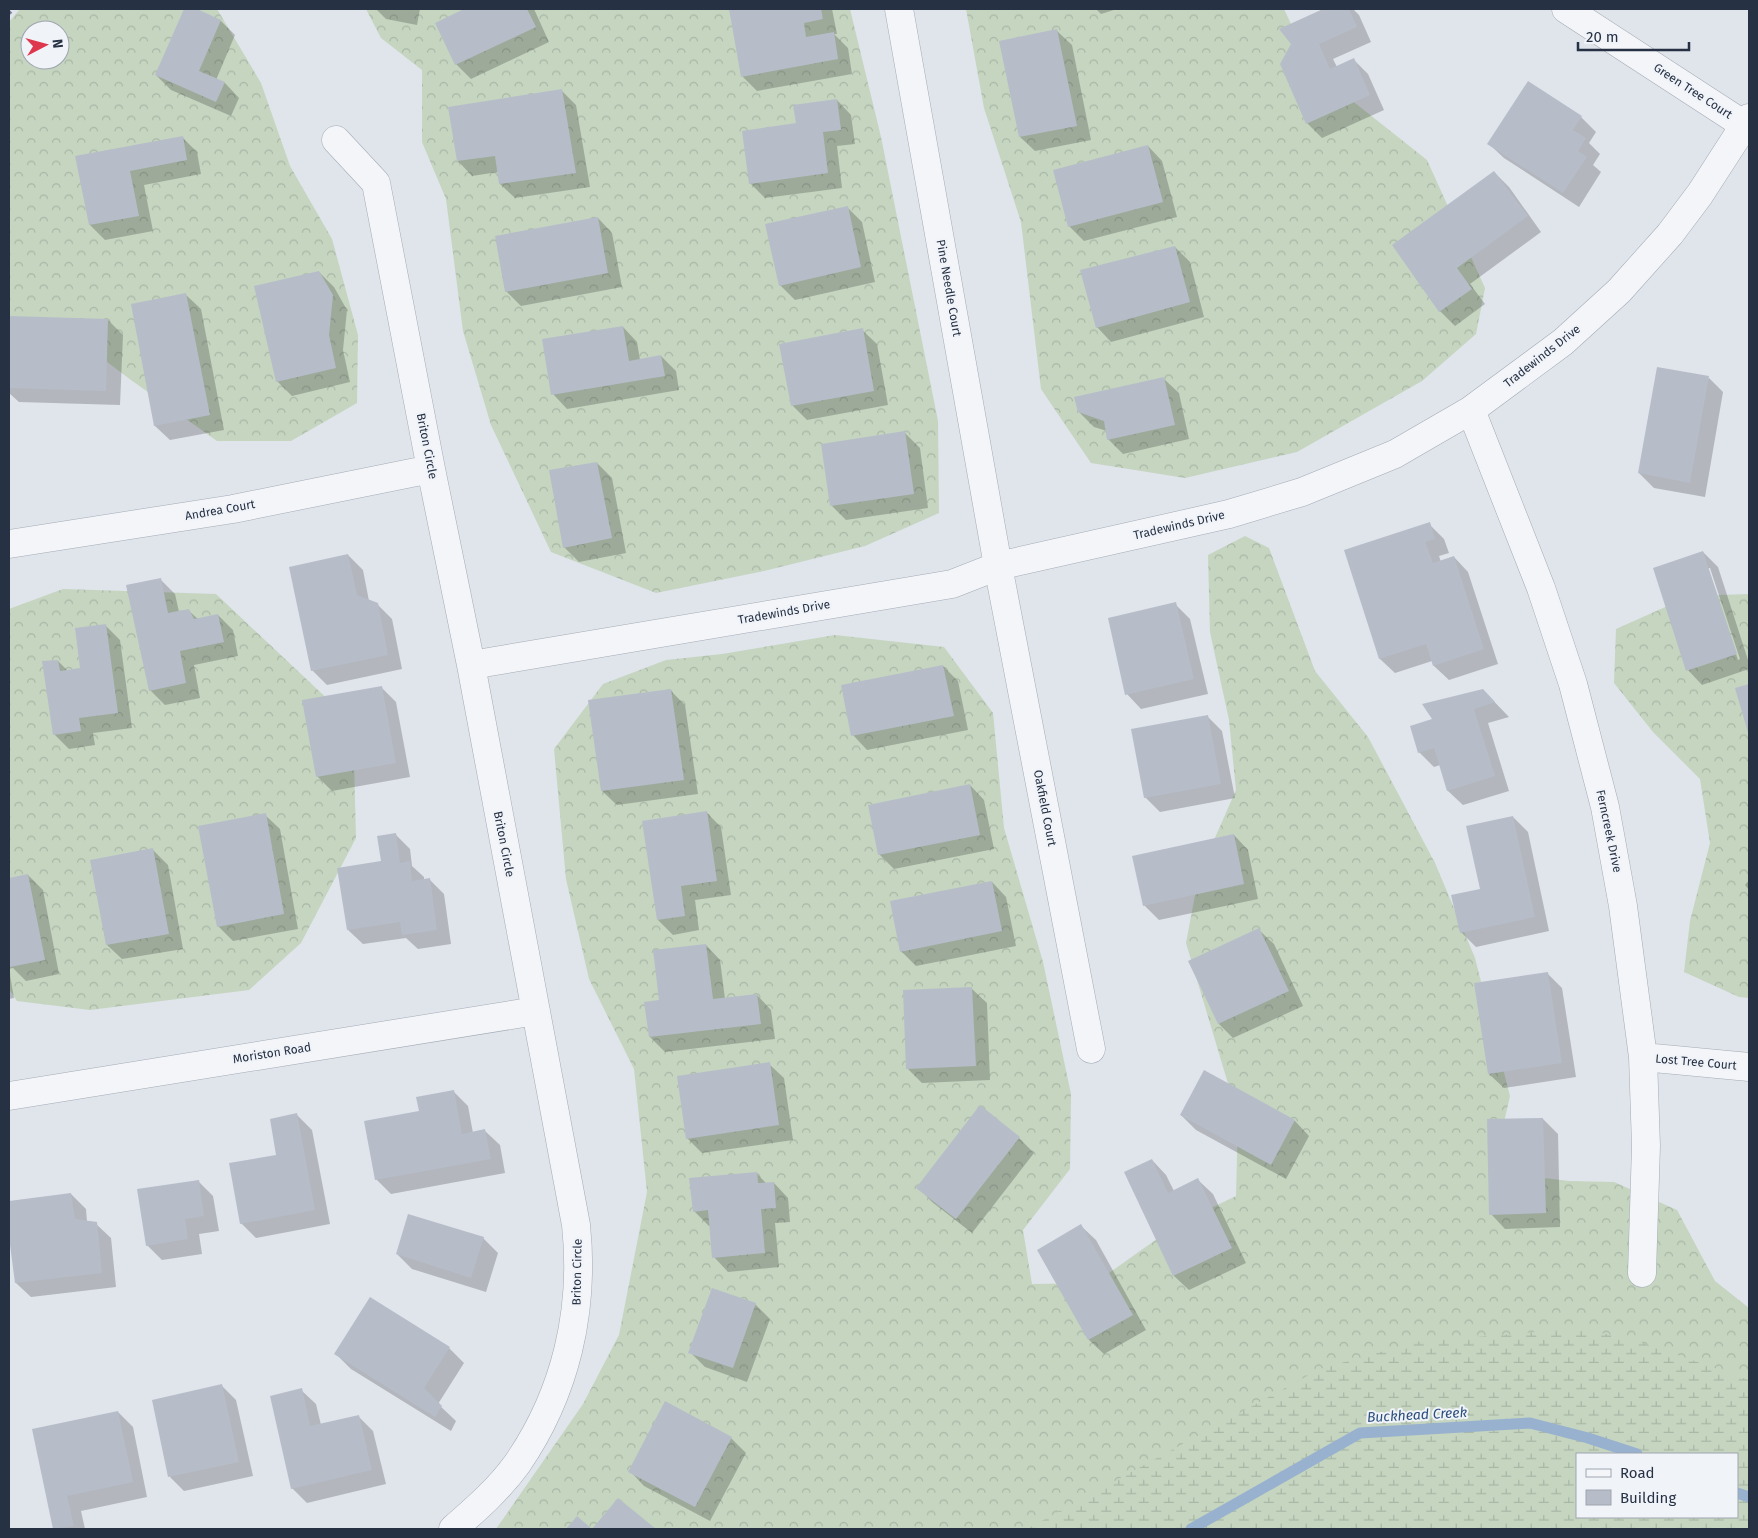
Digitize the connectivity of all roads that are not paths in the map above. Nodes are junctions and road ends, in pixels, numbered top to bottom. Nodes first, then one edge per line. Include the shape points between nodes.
1 (899, 9) edge
2 (1566, 9) edge
3 (1748, 123) edge
4 (336, 140) dead end
5 (1471, 410) junction
6 (431, 469) junction
7 (9, 544) edge
8 (998, 566) junction
9 (471, 665) junction
10 (536, 1011) junction
11 (1091, 1049) dead end
12 (1643, 1057) junction
13 (1749, 1067) edge
14 (9, 1096) edge
15 (1642, 1273) dead end
16 (453, 1529) edge

1 - 8 street, Pine Needle Court
2 - 3 street, Green Tree Court
3 - 5 street, Tradewinds Drive via 1680,221 1619,291 1563,342
4 - 6 street, Briton Circle via 376,183
5 - 8 street, Tradewinds Drive via 1394,454 1302,492 1229,514
5 - 12 street, Ferncreek Drive via 1541,588 1573,684 1607,816 1624,906
6 - 7 street, Andrea Court via 233,509
6 - 9 street, Briton Circle
8 - 9 street, Tradewinds Drive via 952,584
8 - 11 street, Oakfield Court
9 - 10 street, Briton Circle
10 - 14 street, Moriston Road
10 - 16 street, Briton Circle via 576,1225 579,1250 574,1326 562,1374 543,1421 516,1464 483,1503
12 - 13 street, Lost Tree Court
12 - 15 street, Ferncreek Drive via 1646,1146

